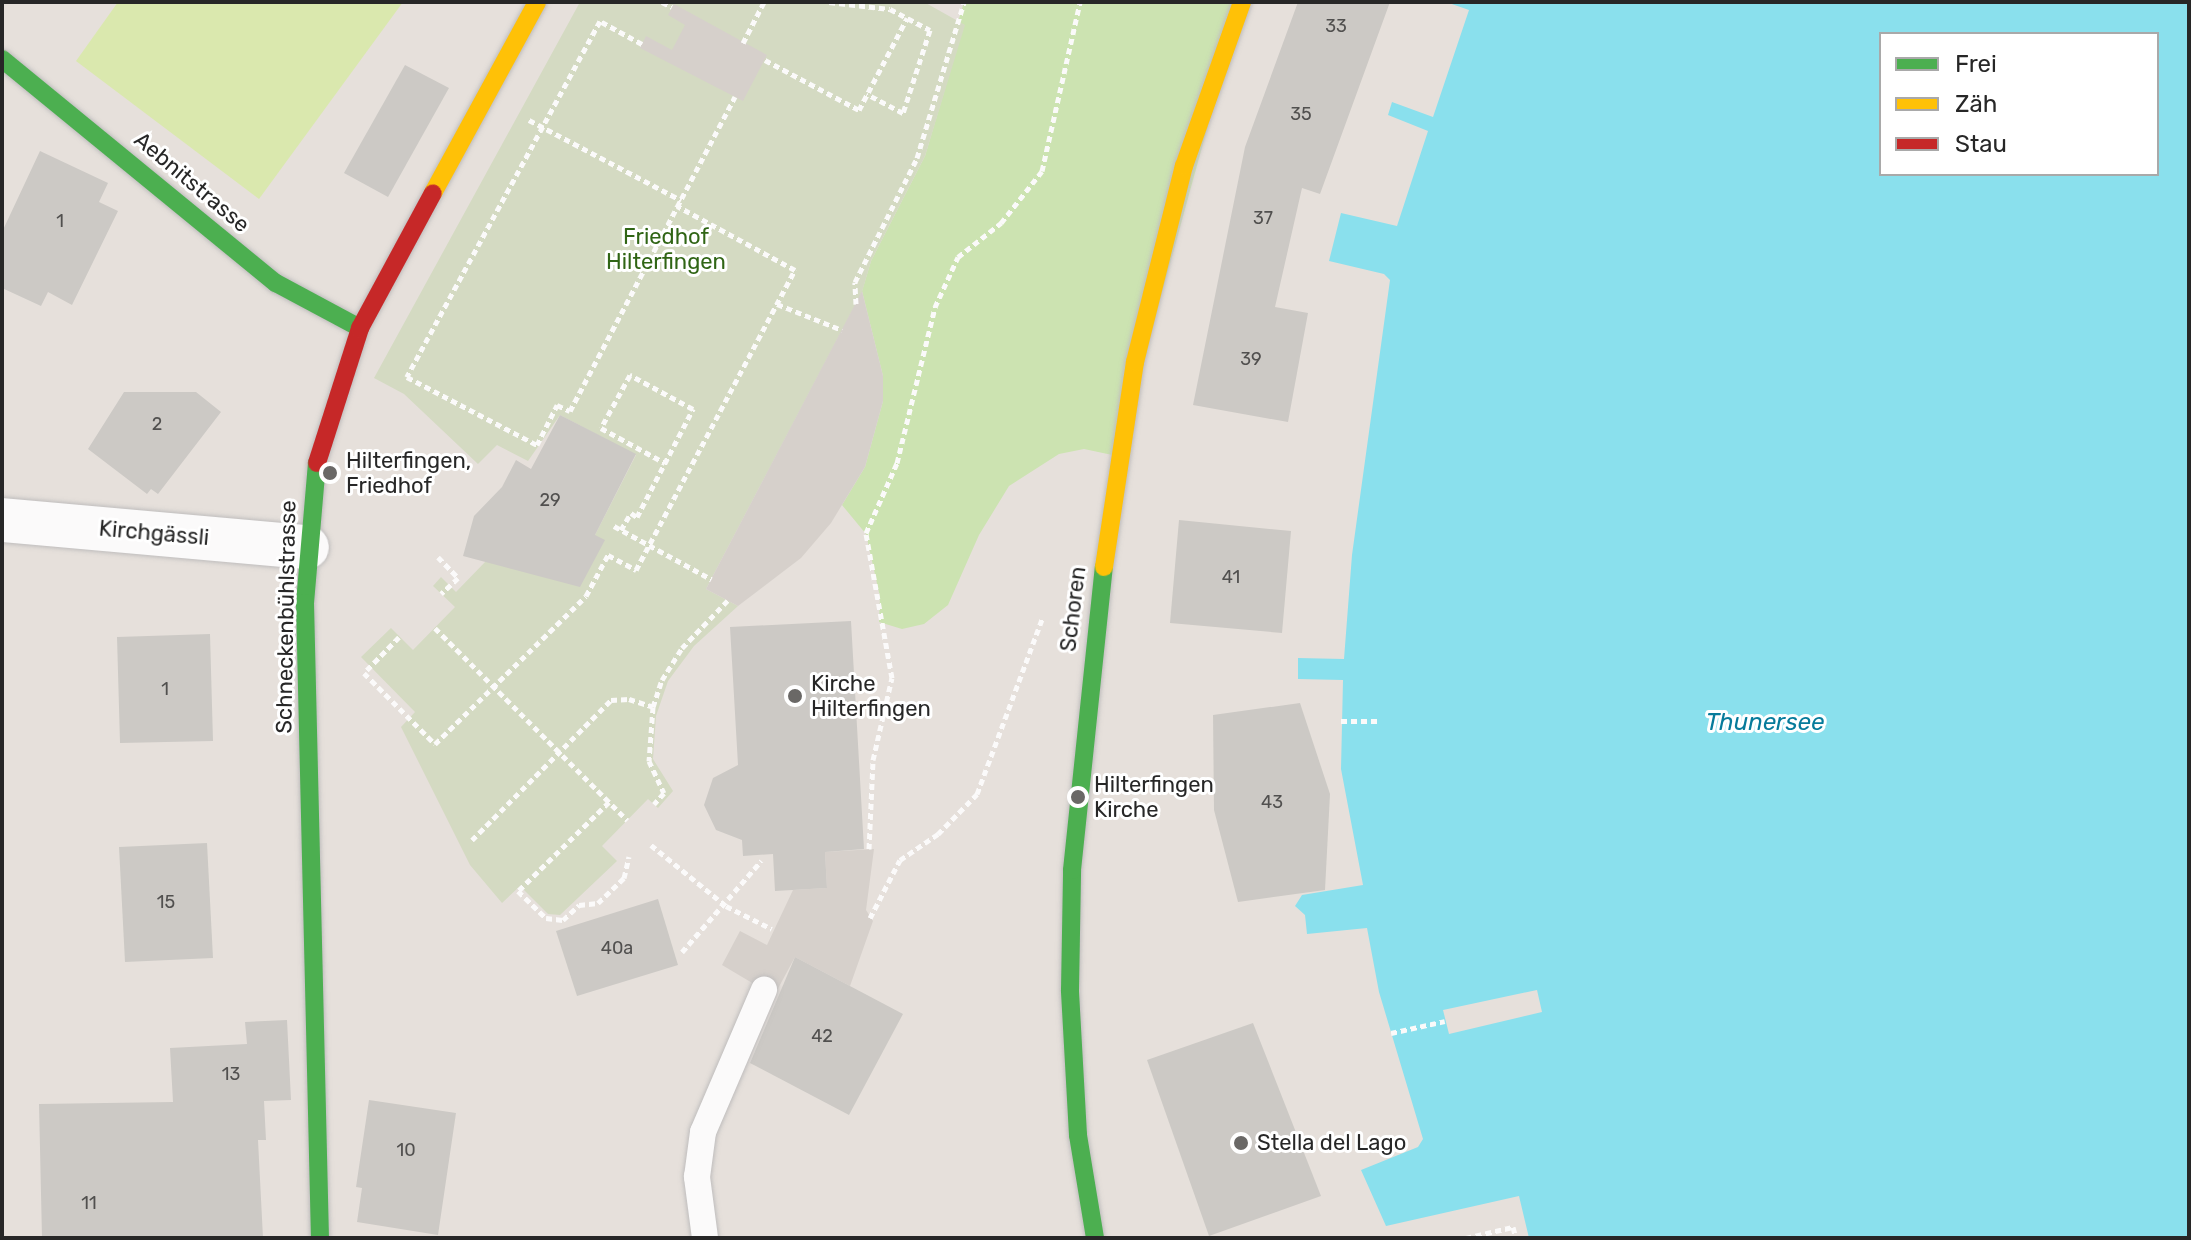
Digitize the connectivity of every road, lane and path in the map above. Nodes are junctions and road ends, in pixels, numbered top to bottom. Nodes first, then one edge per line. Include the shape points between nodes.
1 (537, 2) edge
2 (662, 2) edge
3 (764, 2) edge
4 (829, 2) edge
5 (964, 2) edge
6 (1080, 2) edge
7 (1242, 2) edge
8 (672, 7) dead end
9 (907, 18) junction
10 (743, 43) dead end
11 (642, 44) dead end
12 (2, 59) edge
13 (765, 60) dead end
14 (867, 94) junction
15 (483, 95) junction
16 (735, 97) dead end
17 (543, 127) junction
18 (679, 203) junction
19 (777, 304) junction
20 (856, 304) dead end
21 (360, 328) junction
22 (842, 330) dead end
23 (665, 463) junction
24 (2, 520) edge
25 (614, 526) dead end
26 (621, 530) junction
27 (649, 545) junction
28 (307, 547) junction
29 (438, 557) dead end
30 (711, 579) dead end
31 (441, 594) dead end
32 (728, 600) dead end
33 (1048, 604) dead end
34 (435, 628) dead end
35 (399, 637) dead end
36 (494, 687) junction
37 (653, 707) junction
38 (1341, 721) dead end
39 (1378, 721) dead end
40 (559, 753) junction
41 (609, 802) junction
42 (654, 804) dead end
43 (627, 820) dead end
44 (472, 840) dead end
45 (651, 845) dead end
46 (869, 849) dead end
47 (629, 857) dead end
48 (761, 861) dead end
49 (724, 903) junction
50 (870, 918) dead end
51 (772, 929) dead end
52 (682, 952) dead end
53 (764, 990) dead end
54 (1445, 1021) dead end
55 (1391, 1033) dead end
56 (320, 1238) edge
57 (705, 1238) edge
58 (1095, 1238) edge
59 (1466, 1238) edge
60 (1516, 1238) edge

1 - 15 street, Schneckenbühlstrasse
2 - 8 path
3 - 10 path
4 - 9 path via 890,9
5 - 20 path via 917,158 855,282
6 - 46 path via 1042,171 1001,223 958,257 935,307 897,463 866,533 892,678 873,760
7 - 58 street, Schoren via 1184,166 1135,362 1095,620 1072,870 1070,990 1078,1135
9 - 14 path
9 - 14 path via 930,30 903,113
11 - 17 path via 600,21
12 - 21 street, Aebnitstrasse via 276,283
13 - 14 path via 859,110
15 - 17 path
15 - 21 street, Schneckenbühlstrasse
16 - 18 path
17 - 18 path
17 - 18 path via 407,377 537,445 557,405 570,411
18 - 19 path via 795,270
19 - 22 path
19 - 27 path
21 - 28 street, Schneckenbühlstrasse via 316,463
23 - 23 path via 693,409 630,375 601,428
23 - 26 path via 637,517 631,513
24 - 28 street, Kirchgässli
25 - 26 path
26 - 27 path
27 - 30 path
27 - 36 path via 636,570 608,555 586,596
28 - 56 street, Schneckenbühlstrasse
29 - 31 path via 458,578
32 - 37 path via 682,648
33 - 50 path via 977,794 938,834 900,860
34 - 36 path
35 - 36 path via 364,673 435,744
36 - 40 path
37 - 40 path via 611,700
37 - 42 path via 649,761 664,793
38 - 39 path
40 - 41 path
40 - 44 path
41 - 43 path
41 - 47 path via 518,891 546,918 563,920 579,905 598,903 624,878
45 - 49 path
48 - 49 path
49 - 51 path
49 - 52 path
53 - 57 lane via 703,1132 697,1177
54 - 55 path
59 - 60 path via 1513,1227

